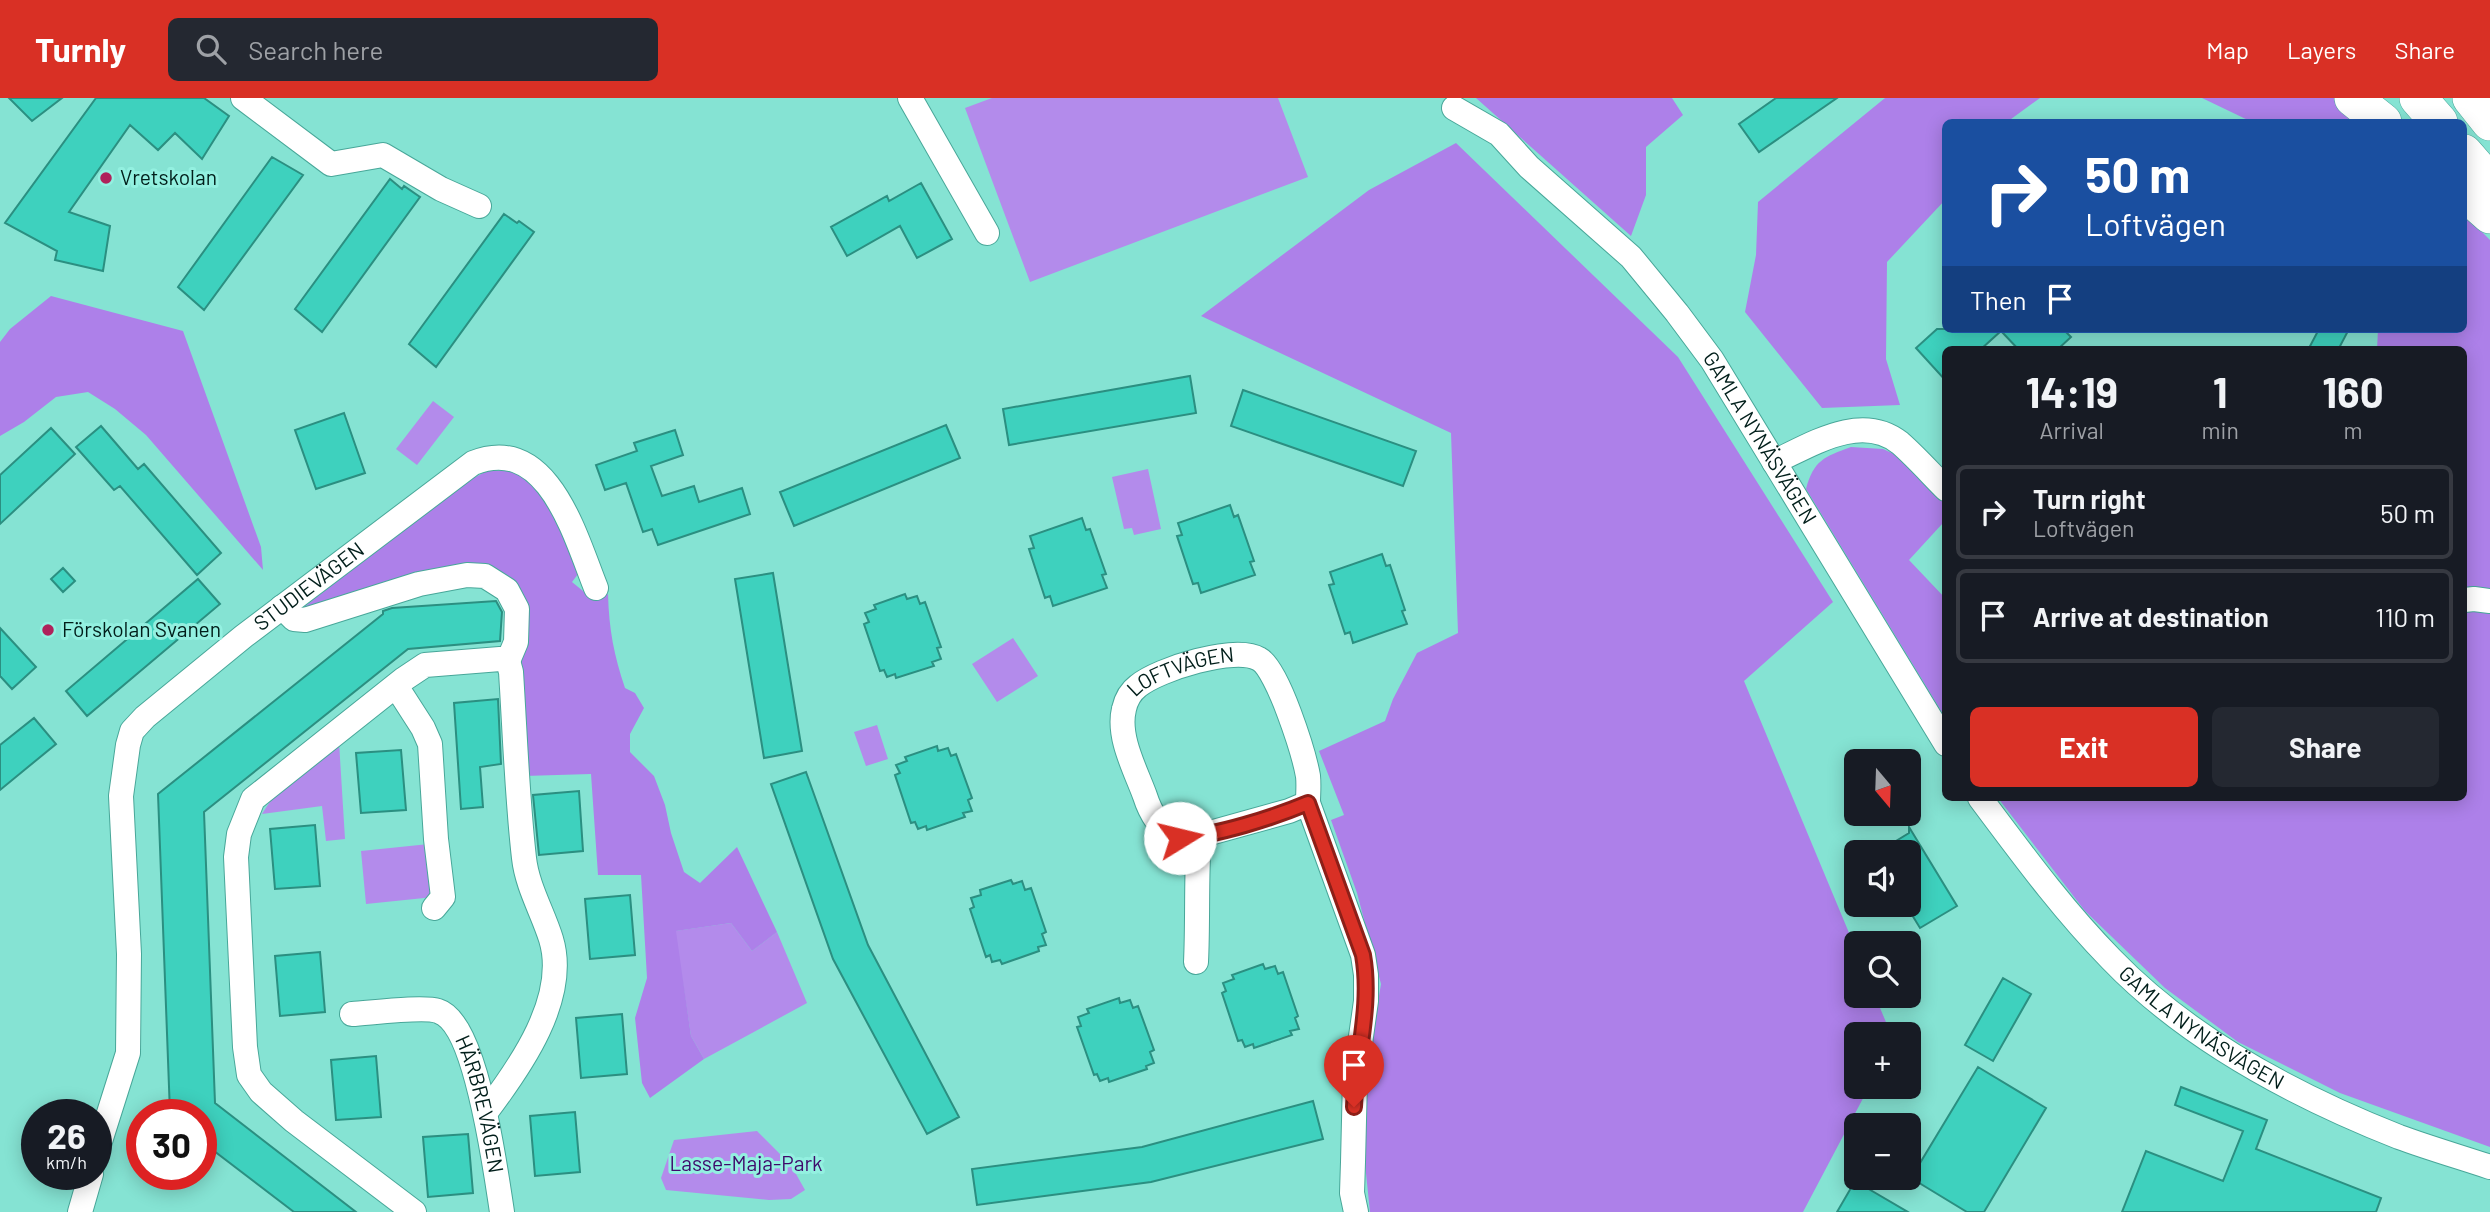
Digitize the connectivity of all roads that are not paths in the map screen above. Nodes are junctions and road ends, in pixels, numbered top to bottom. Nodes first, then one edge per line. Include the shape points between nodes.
1 (243, 98) edge
2 (910, 98) edge
3 (2353, 98) edge
4 (2418, 98) edge
5 (2471, 98) edge
6 (1448, 103) edge
7 (2379, 119) edge
8 (2436, 119) edge
9 (2490, 122) edge
10 (2467, 156) edge
11 (2490, 183) edge
12 (2467, 195) edge
13 (480, 206) dead end
14 (2490, 215) edge
15 (986, 233) dead end
16 (1774, 462) junction
17 (1942, 485) edge
18 (596, 588) dead end
19 (2467, 599) edge
20 (2490, 601) edge
21 (282, 607) junction
22 (508, 662) junction
23 (396, 685) junction
24 (1942, 737) edge
25 (1982, 801) edge
26 (1308, 803) junction
27 (1199, 836) junction
28 (434, 908) dead end
29 (1196, 962) dead end
30 (352, 1014) dead end
31 (112, 1104) edge
32 (486, 1112) junction
33 (2490, 1167) edge
34 (86, 1190) edge
35 (80, 1212) edge
36 (414, 1212) edge
37 (502, 1212) edge
38 (1356, 1212) edge

1 - 13 street via 331,164 383,155
2 - 15 street
3 - 7 highway
4 - 8 highway
5 - 9 highway
6 - 16 street, GAMLA NYNÄSVÄGEN via 1488,146 1529,167 1631,257 1712,360
10 - 11 highway
12 - 14 highway
16 - 17 street via 1832,434 1874,430 1898,442
16 - 24 street, GAMLA NYNÄSVÄGEN
18 - 21 street, STUDIEVÄGEN via 560,502 538,474 500,456 473,463
19 - 20 street
21 - 22 street via 294,619 305,620 419,584 485,576 507,590 517,609 516,642
21 - 31 street, STUDIEVÄGEN via 132,731 121,796 129,954 128,1053
22 - 23 street via 425,665
22 - 32 street via 524,861 552,942 556,978 518,1070
23 - 28 street via 430,744 443,897
23 - 36 street via 253,799 239,834 236,858 249,1075 294,1121
25 - 33 street, GAMLA NYNÄSVÄGEN via 2046,887 2112,961 2198,1033 2330,1107 2401,1138
26 - 27 street, LOFTVÄGEN
26 - 27 street, LOFTVÄGEN via 1309,779 1297,734 1269,668 1242,653 1176,668 1138,686 1129,696 1123,731 1148,805 1161,826 1180,838
26 - 38 street, LOFTVÄGEN via 1363,955 1366,975 1355,1079 1352,1193
27 - 29 street
30 - 32 street, HÄRBREVÄGEN via 425,1010 448,1017 466,1047
32 - 37 street, HÄRBREVÄGEN
34 - 35 street

